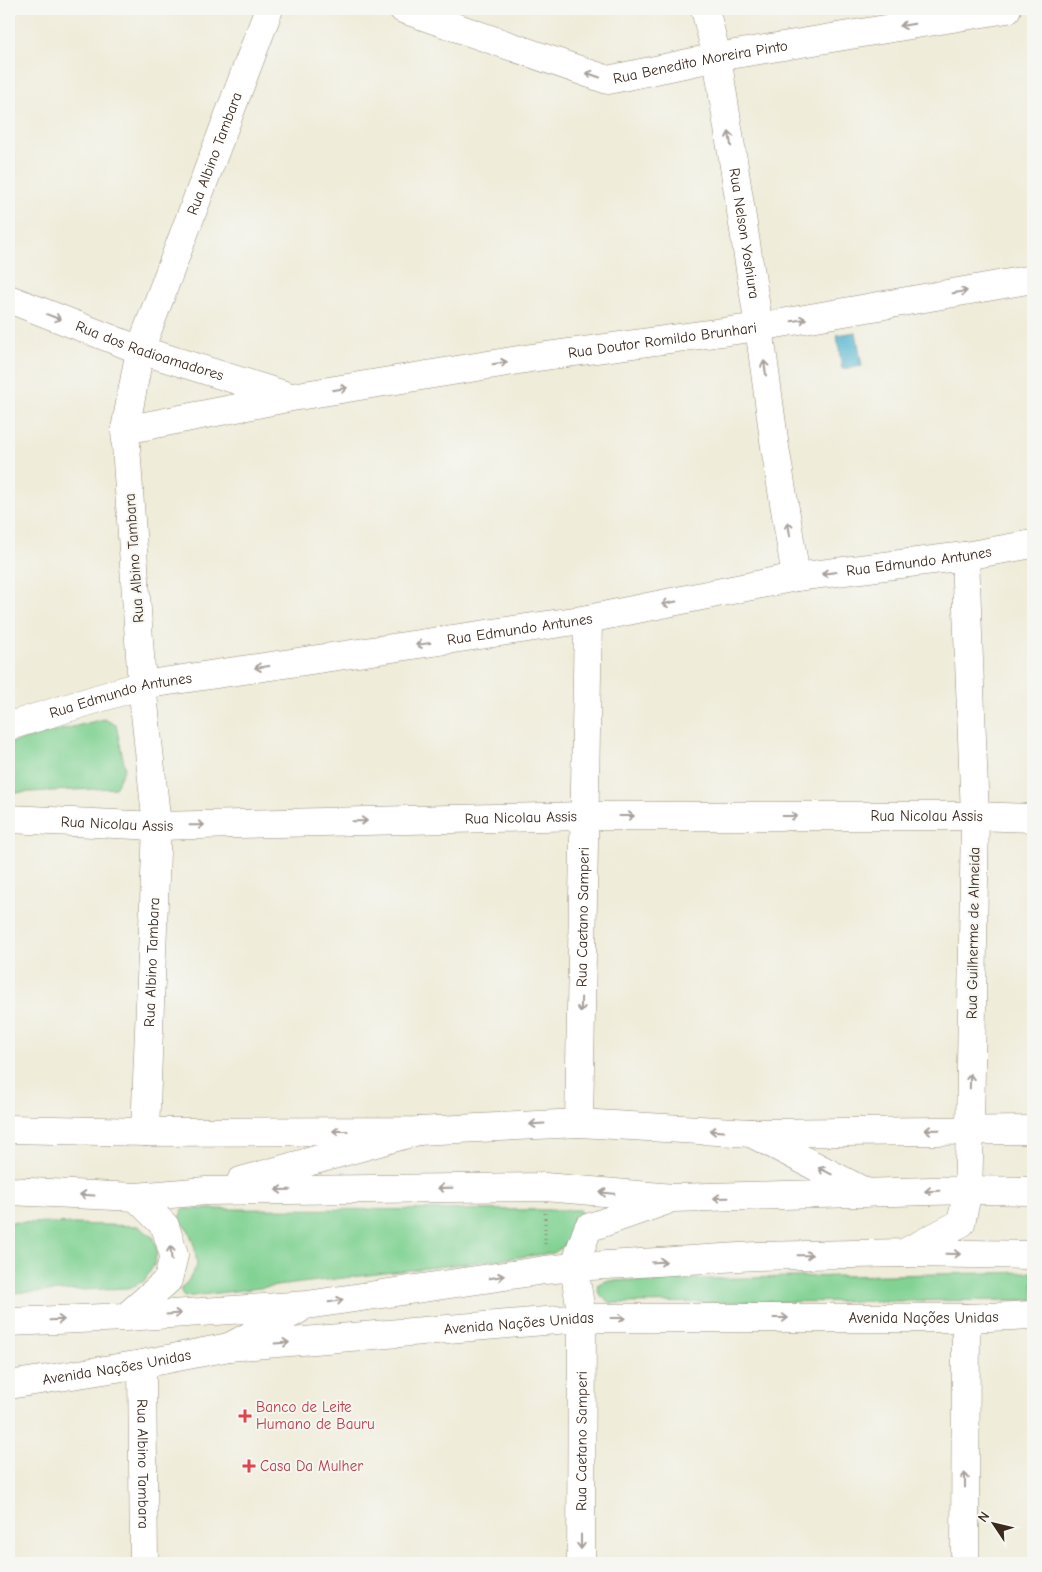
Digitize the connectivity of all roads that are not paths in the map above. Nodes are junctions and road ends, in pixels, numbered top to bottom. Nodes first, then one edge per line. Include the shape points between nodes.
1 (269, 9) edge
2 (403, 9) edge
3 (705, 9) edge
4 (1007, 9) edge
5 (717, 57) junction
6 (1033, 280) edge
7 (9, 299) edge
8 (759, 326) junction
9 (140, 350) junction
10 (292, 397) junction
11 (125, 430) junction
12 (1033, 544) edge
13 (965, 556) junction
14 (796, 577) junction
15 (588, 619) junction
16 (142, 685) junction
17 (9, 726) edge
18 (584, 816) junction
19 (975, 816) junction
20 (1033, 818) edge
21 (9, 820) edge
22 (157, 826) junction
23 (579, 1123) junction
24 (9, 1129) edge
25 (970, 1130) junction
26 (1033, 1130) edge
27 (418, 1131) junction
28 (145, 1132) junction
29 (751, 1133) junction
30 (968, 1190) junction
31 (9, 1191) edge
32 (206, 1191) junction
33 (1033, 1191) edge
34 (868, 1194) junction
35 (136, 1197) junction
36 (673, 1198) junction
37 (904, 1252) junction
38 (1033, 1255) edge
39 (574, 1268) junction
40 (306, 1305) junction
41 (1033, 1315) edge
42 (126, 1317) junction
43 (582, 1318) junction
44 (966, 1318) junction
45 (9, 1322) edge
46 (229, 1347) junction
47 (142, 1364) junction
48 (9, 1385) edge
49 (144, 1563) edge
50 (581, 1563) edge
51 (965, 1563) edge

1 - 9 street, Rua Albino Tambara
5 -> 2 street, Rua Benedito Moreira Pinto via 608,80
3 - 5 street, Rua Nelson Yoshiura
4 -> 5 street, Rua Benedito Moreira Pinto
8 -> 5 street, Rua Nelson Yoshiura
8 -> 6 street, Rua Doutor Romildo Brunhari
7 -> 9 street, Rua dos Radioamadores
10 -> 8 street, Rua Doutor Romildo Brunhari via 531,358
14 -> 8 street, Rua Nelson Yoshiura
9 - 10 street, Rua dos Radioamadores
9 - 11 street, Rua Albino Tambara
10 - 11 street, Rua Doutor Romildo Brunhari
11 - 16 street, Rua Albino Tambara
12 - 13 street, Rua Edmundo Antunes
13 -> 14 street, Rua Edmundo Antunes
13 - 19 street, Rua Guilherme de Almeida
14 -> 15 street, Rua Edmundo Antunes
15 -> 16 street, Rua Edmundo Antunes
15 - 18 street, Rua Caetano Samperi
16 - 17 street, Rua Edmundo Antunes
16 - 22 street, Rua Albino Tambara
18 -> 19 street, Rua Nicolau Assis
22 -> 18 street, Rua Nicolau Assis
18 -> 23 street, Rua Caetano Samperi
19 - 20 street, Rua Nicolau Assis
25 -> 19 street, Rua Guilherme de Almeida
21 - 22 street, Rua Nicolau Assis
22 - 28 street, Rua Albino Tambara
23 -> 27 street
29 -> 23 street
24 - 28 street
25 - 26 street
25 -> 29 street
25 - 30 street, Rua Guilherme de Almeida
27 -> 28 street
27 - 32 street
34 -> 29 street
30 - 33 street
30 -> 34 street
30 - 37 street, Rua Guilherme de Almeida via 961,1223
35 -> 31 street
32 - 35 street
36 -> 32 street via 545,1187
34 -> 36 street
42 -> 35 street via 168,1280 174,1255 165,1226
36 - 39 street via 588,1228
37 -> 38 street
39 -> 37 street via 756,1256
40 -> 39 street
39 - 43 street, Rua Caetano Samperi
42 -> 40 street
40 - 46 street
41 - 44 street, Avenida Nações Unidas
45 -> 42 street
43 -> 44 street, Avenida Nações Unidas
46 -> 43 street, Avenida Nações Unidas
43 -> 50 street, Rua Caetano Samperi
51 -> 44 street
46 - 47 street, Avenida Nações Unidas
47 - 48 street, Avenida Nações Unidas
47 - 49 street, Rua Albino Tambara

